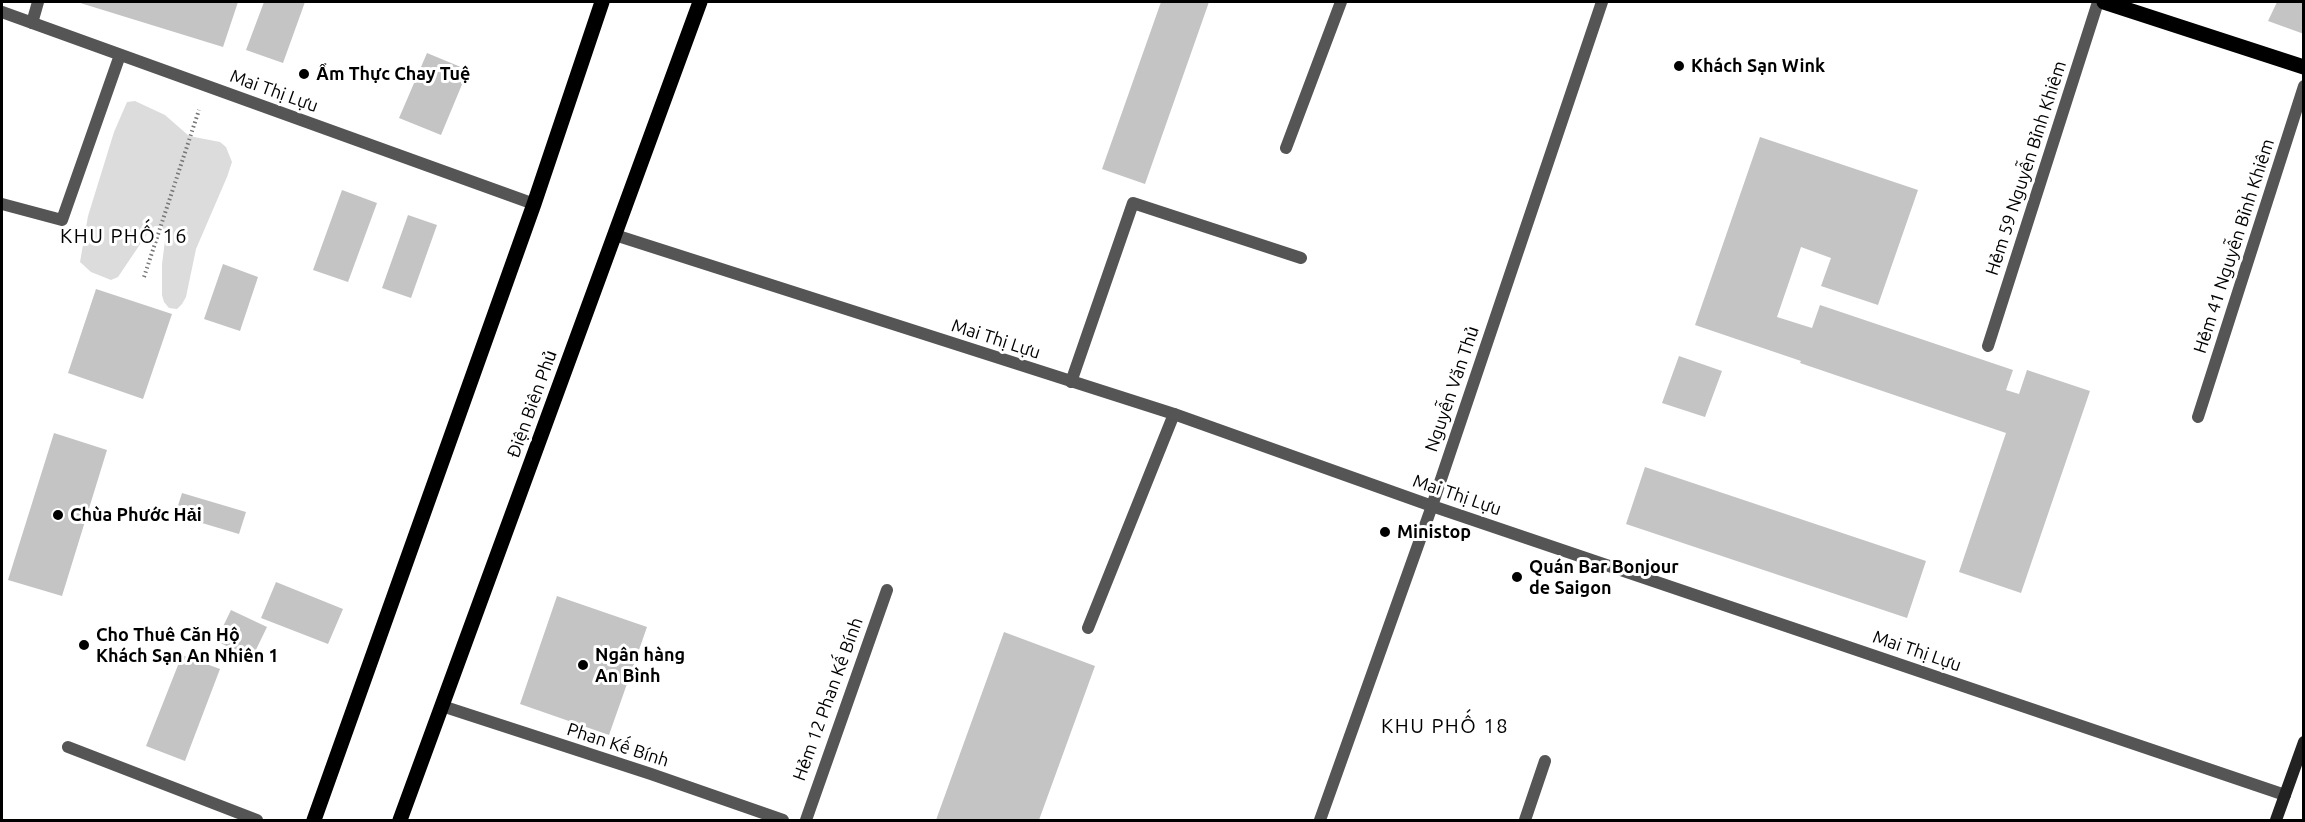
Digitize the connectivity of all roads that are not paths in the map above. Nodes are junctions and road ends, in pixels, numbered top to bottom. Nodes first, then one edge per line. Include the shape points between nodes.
1 (38, 2) edge
2 (602, 2) edge
3 (700, 2) edge
4 (1341, 2) edge
5 (1602, 2) edge
6 (2098, 2) edge
7 (2104, 2) edge
8 (2, 12) edge
9 (32, 23) junction
10 (120, 56) junction
11 (2304, 67) edge
12 (2304, 86) edge
13 (1286, 148) dead end
14 (2, 204) edge
15 (534, 204) junction
16 (615, 235) junction
17 (1301, 258) dead end
18 (1988, 346) dead end
19 (1071, 381) junction
20 (1174, 414) junction
21 (2198, 417) dead end
22 (1432, 506) junction
23 (886, 590) dead end
24 (1088, 628) dead end
25 (442, 706) junction
26 (2304, 742) edge
27 (68, 747) dead end
28 (1545, 761) dead end
29 (2285, 795) junction
30 (257, 820) edge
31 (314, 820) edge
32 (400, 820) edge
33 (783, 820) edge
34 (806, 820) edge
35 (1320, 820) edge
36 (1525, 820) edge
37 (2276, 820) edge

1 - 9 street
2 - 15 main road
3 - 16 main road, Ðiện Biên Phủ
4 - 13 street
5 - 22 street, Nguyễn Văn Thủ
6 - 18 street, Hẻm 59 Nguyễn Bỉnh Khiêm
7 - 11 main road
8 - 9 street, Mai Thị Lựu
9 - 10 street, Mai Thị Lựu
10 - 14 street via 62,220
10 - 15 street, Mai Thị Lựu
12 - 21 street, Hẻm 41 Nguyễn Bỉnh Khiêm
15 - 31 main road
16 - 19 street, Mai Thị Lựu
16 - 25 main road, Ðiện Biên Phủ
17 - 19 street via 1132,203
19 - 20 street, Mai Thị Lựu
20 - 22 street, Mai Thị Lựu
20 - 24 street
22 - 29 street, Mai Thị Lựu
22 - 35 street, Nguyễn Văn Thủ
23 - 34 street, Hẻm 12 Phan Kế Bính
25 - 32 main road, Ðiện Biên Phủ
25 - 33 street, Phan Kế Bính
26 - 29 main road
27 - 30 street
28 - 36 street
29 - 37 main road

